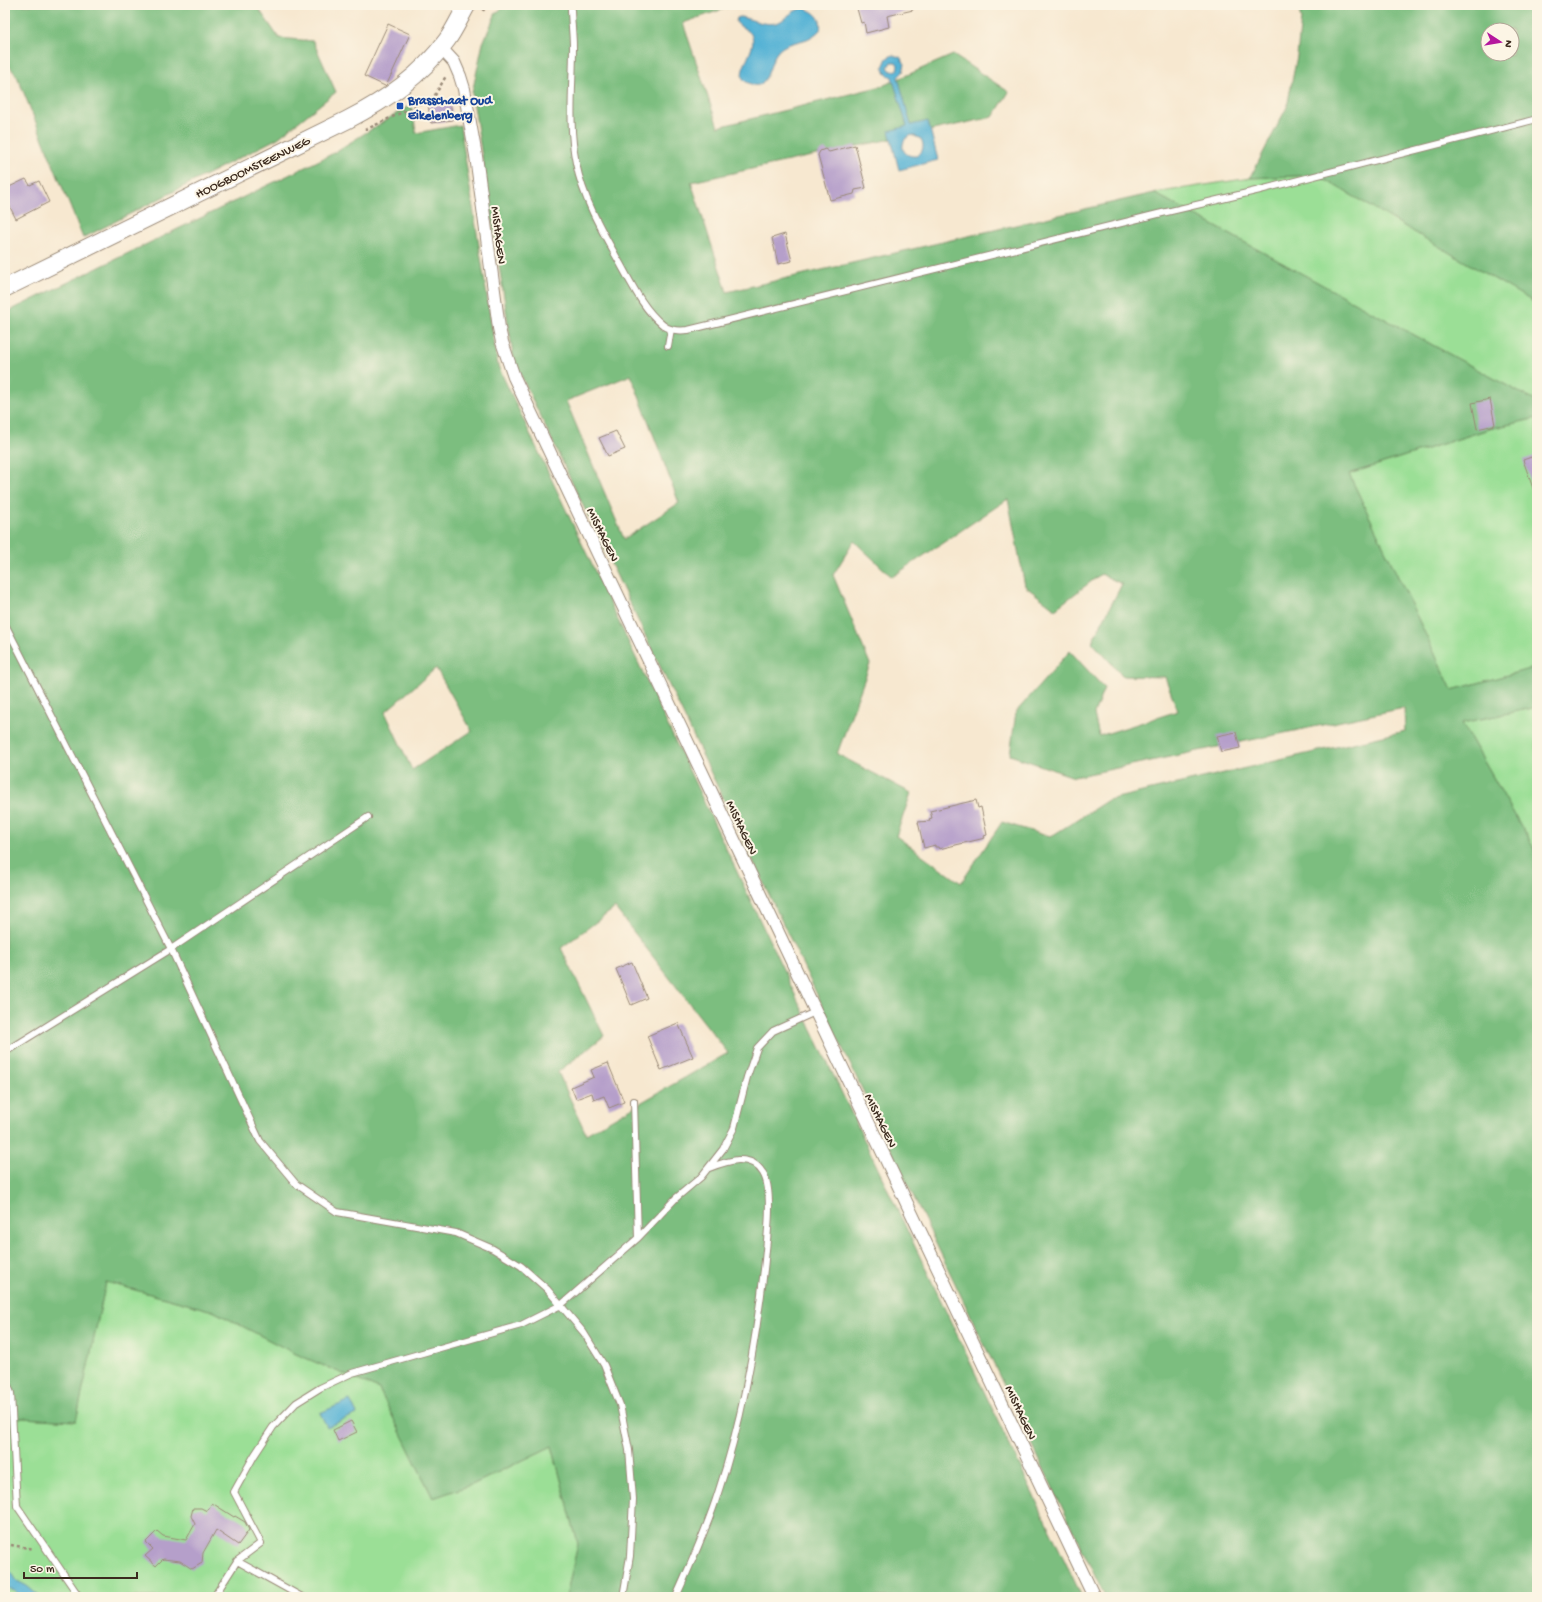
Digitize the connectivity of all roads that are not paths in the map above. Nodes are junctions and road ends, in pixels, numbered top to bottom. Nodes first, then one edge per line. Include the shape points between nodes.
1 (467, 5) edge
2 (570, 8) dead end
3 (441, 48) junction
4 (1537, 119) edge
5 (5, 288) edge
6 (671, 329) junction
7 (668, 346) dead end
8 (5, 624) edge
9 (368, 817) dead end
10 (171, 949) junction
11 (815, 1012) junction
12 (5, 1052) edge
13 (634, 1101) dead end
14 (709, 1168) junction
15 (638, 1238) junction
16 (561, 1305) junction
17 (5, 1378) edge
18 (237, 1561) junction
19 (82, 1597) edge
20 (214, 1597) edge
21 (302, 1597) edge
22 (623, 1597) edge
23 (676, 1597) edge
24 (1094, 1597) edge

1 - 3 street, HOOGBOOMSTEENWEG
2 - 6 lane via 573,46 572,131 576,163 584,191 598,224 636,292 663,325
3 - 5 street, HOOGBOOMSTEENWEG via 415,76 393,94 365,110
3 - 11 street, MISHAGEN via 454,62 464,89 476,156 499,328 514,377
4 - 6 lane via 1260,190 688,330
6 - 7 lane
8 - 10 lane
9 - 10 lane
10 - 12 lane
10 - 16 lane via 260,1141 296,1184 337,1212 456,1233 493,1249 522,1266
11 - 14 lane via 773,1031 757,1048 734,1128
11 - 24 street, MISHAGEN
13 - 15 lane
14 - 15 lane
14 - 23 lane via 728,1160 741,1159 754,1163 764,1173 769,1204 768,1234 756,1333 736,1430 699,1546
15 - 16 lane
16 - 18 lane via 521,1325 352,1374 320,1388 296,1403 274,1427 234,1492 261,1543
16 - 22 lane via 584,1333 604,1365 620,1405 629,1450 633,1499 630,1556
17 - 19 lane via 11,1392 17,1506 78,1595
18 - 20 lane
18 - 21 lane

